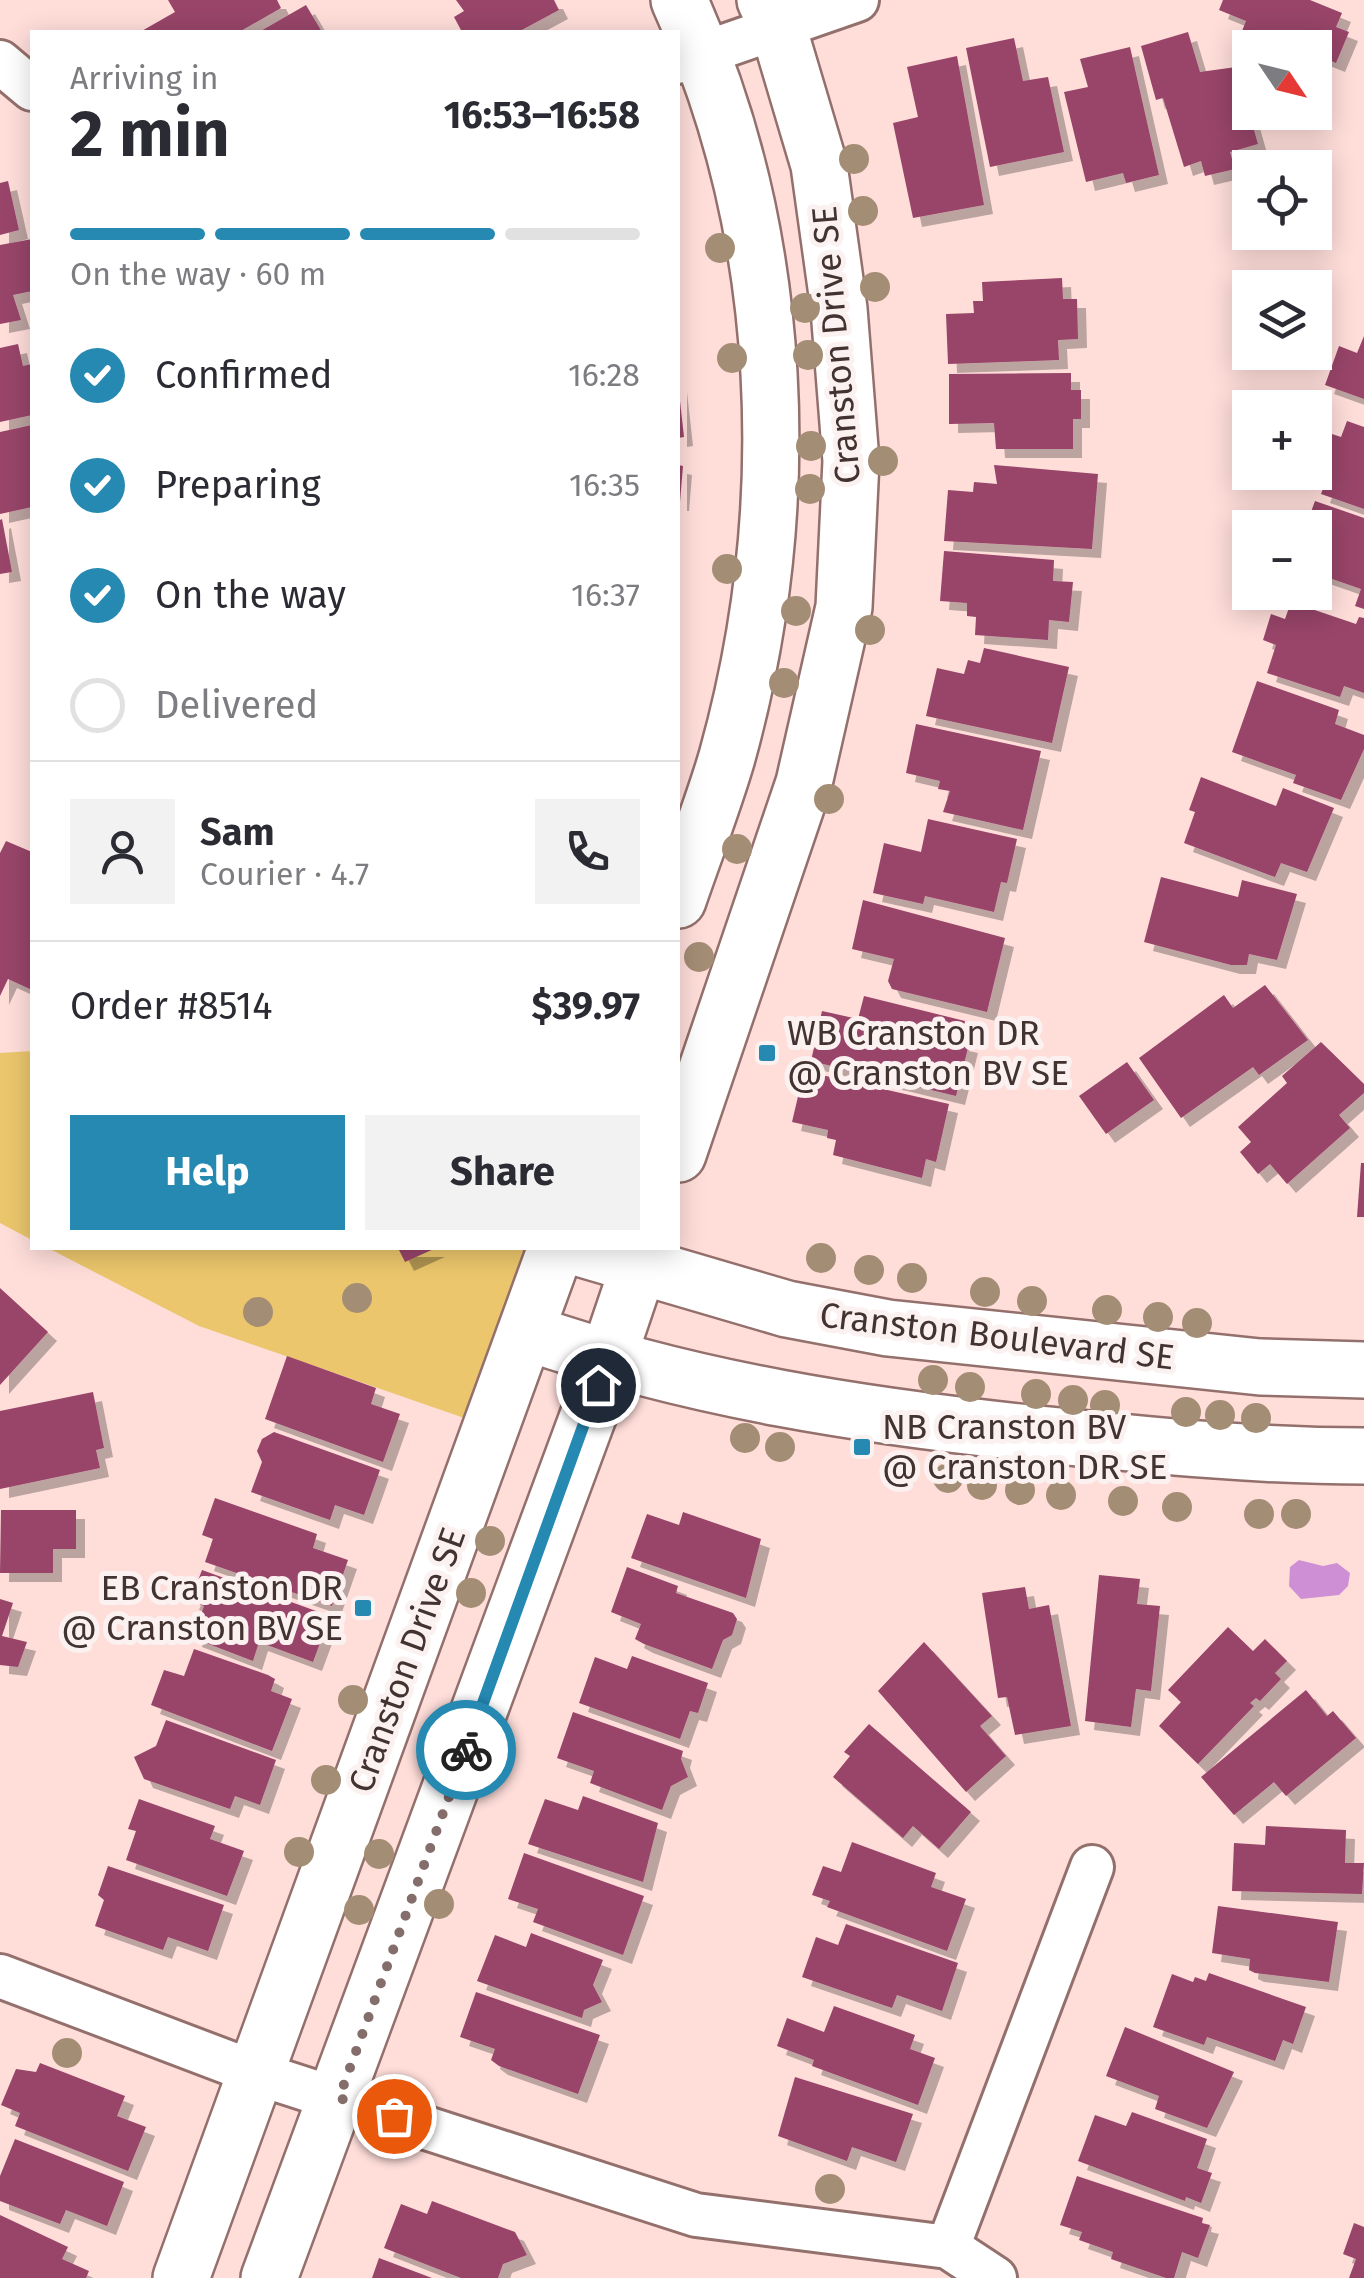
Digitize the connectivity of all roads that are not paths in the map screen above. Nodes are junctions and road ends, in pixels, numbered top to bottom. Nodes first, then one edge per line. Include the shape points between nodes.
1 (679, 0) edge
2 (857, 0) edge
3 (771, 13) edge
4 (690, 58) edge
5 (0, 62) edge
6 (30, 87) edge
7 (680, 894) edge
8 (680, 1148) edge
9 (555, 1250) edge
10 (593, 1250) edge
11 (642, 1257) edge
12 (526, 1332) junction
13 (606, 1360) junction
14 (1364, 1370) edge
15 (1364, 1456) edge
16 (1092, 1867) dead end
17 (0, 1976) edge
18 (256, 2073) junction
19 (339, 2098) junction
20 (948, 2247) junction
21 (181, 2278) edge
22 (269, 2278) edge
23 (995, 2278) edge

1 - 4 street, Cranston Drive SE
2 - 3 street
3 - 4 street
3 - 8 street, Cranston Drive SE via 819,165 839,309 851,461 844,606 804,782
4 - 7 street, Cranston Drive SE via 745,189 765,296 770,455 761,592 727,756
5 - 6 street
9 - 12 street, Cranston Drive SE
10 - 11 street, Cranston Boulevard SE
11 - 13 street
11 - 14 street, Cranston Boulevard SE via 787,1308 888,1328 1260,1367
12 - 13 street
12 - 18 street, Cranston Drive SE
13 - 15 street via 874,1417 1250,1456
13 - 19 street
16 - 20 street
17 - 18 street
18 - 19 street
18 - 21 street, Cranston Drive SE
19 - 20 street via 696,2216
19 - 22 street
20 - 23 street

